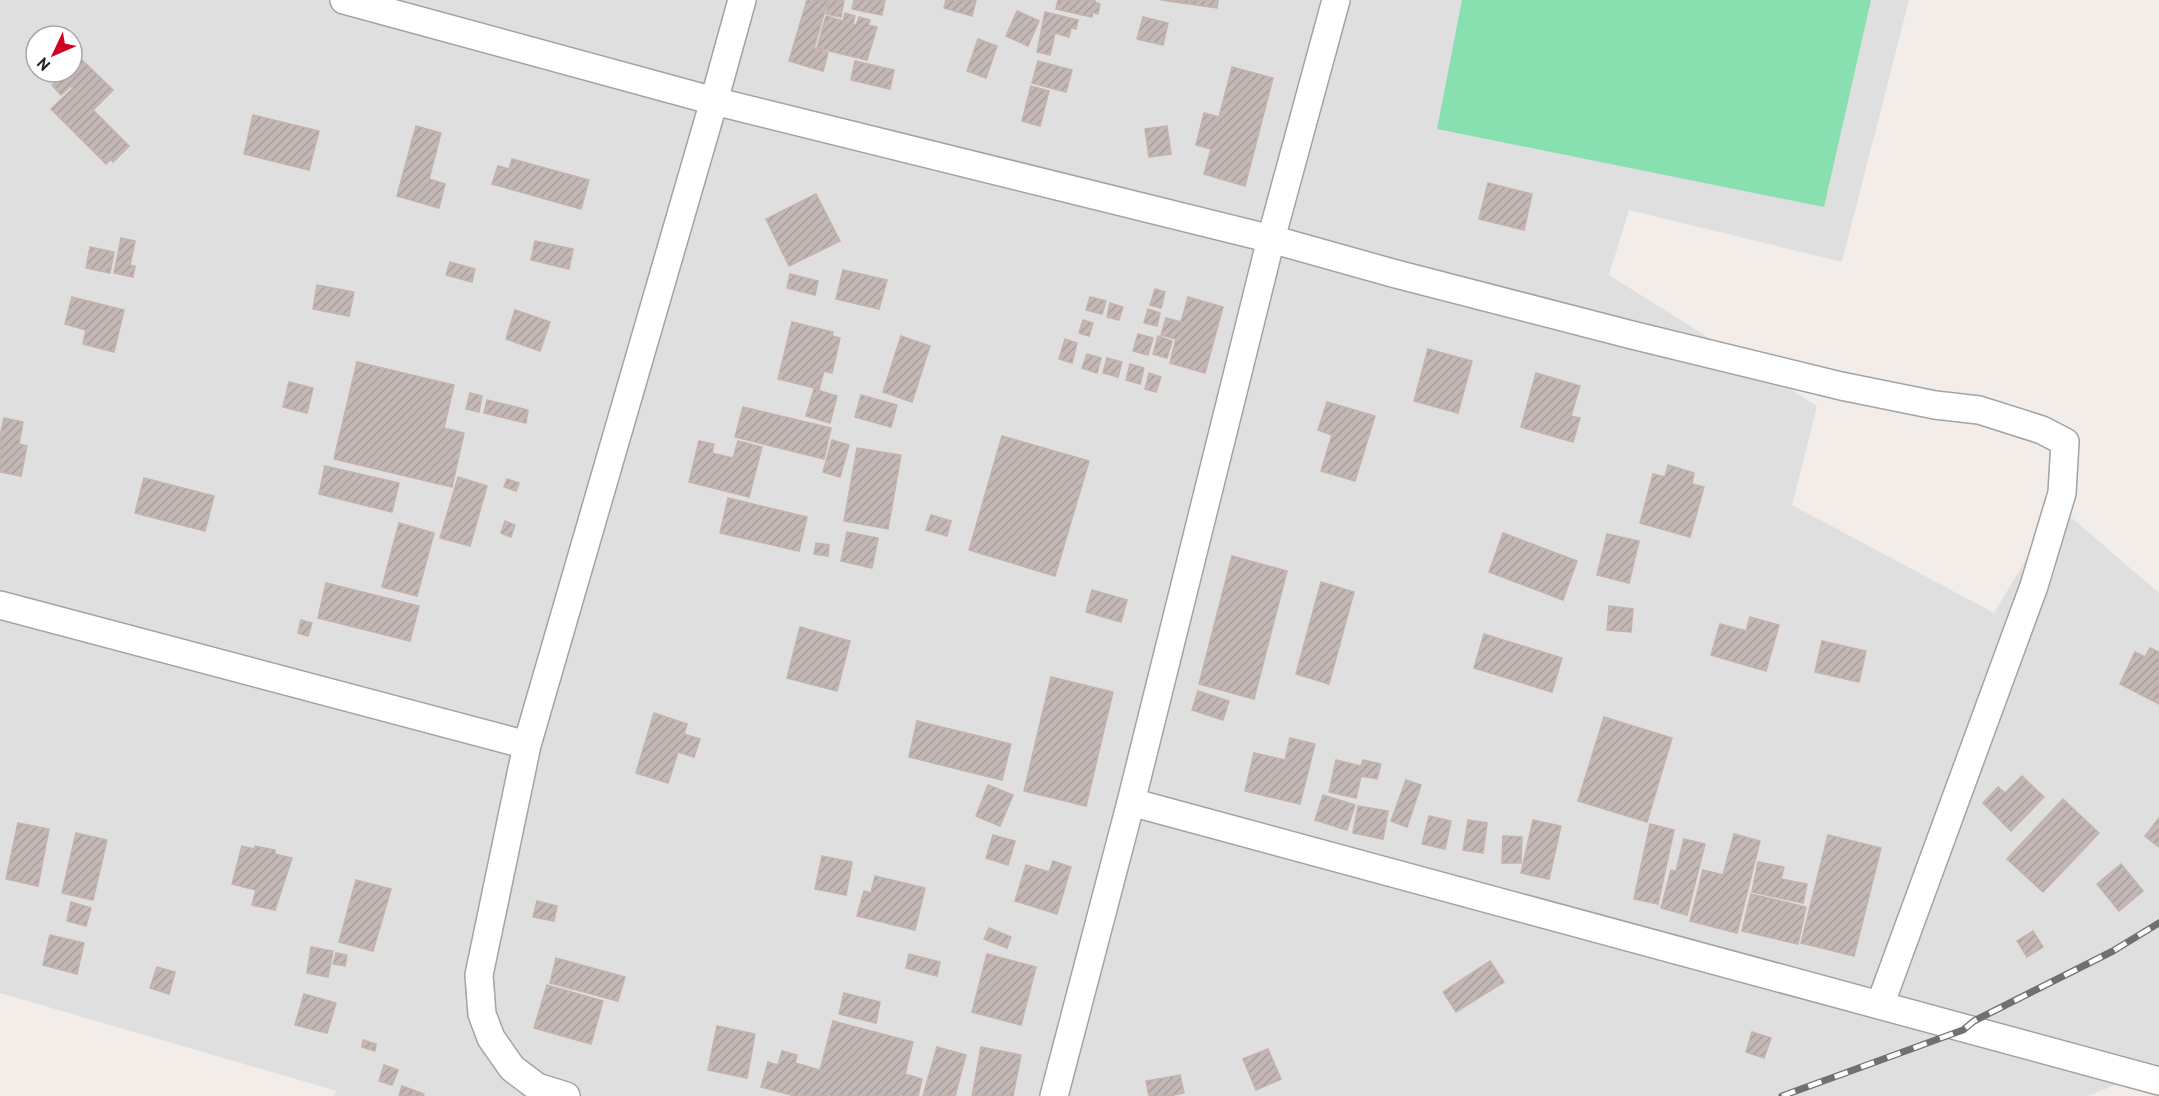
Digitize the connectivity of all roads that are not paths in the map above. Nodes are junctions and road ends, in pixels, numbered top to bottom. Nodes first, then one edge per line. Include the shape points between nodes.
1 (344, 0) edge
2 (742, 0) edge
3 (1336, 0) edge
4 (714, 101) junction
5 (1271, 239) junction
6 (0, 605) edge
7 (527, 745) junction
8 (1131, 802) junction
9 (1880, 1005) junction
10 (2159, 1081) edge
11 (566, 1096) edge
12 (1054, 1096) edge

1 - 4 street
2 - 4 street
3 - 5 street
4 - 5 street
4 - 7 street
5 - 8 street
5 - 9 street via 1841,386 1979,410 2042,429 2065,442 2062,493 2034,586
6 - 7 street
7 - 11 street via 479,975 482,1014 491,1038 512,1068 537,1087
8 - 9 street
8 - 12 street
9 - 10 street

